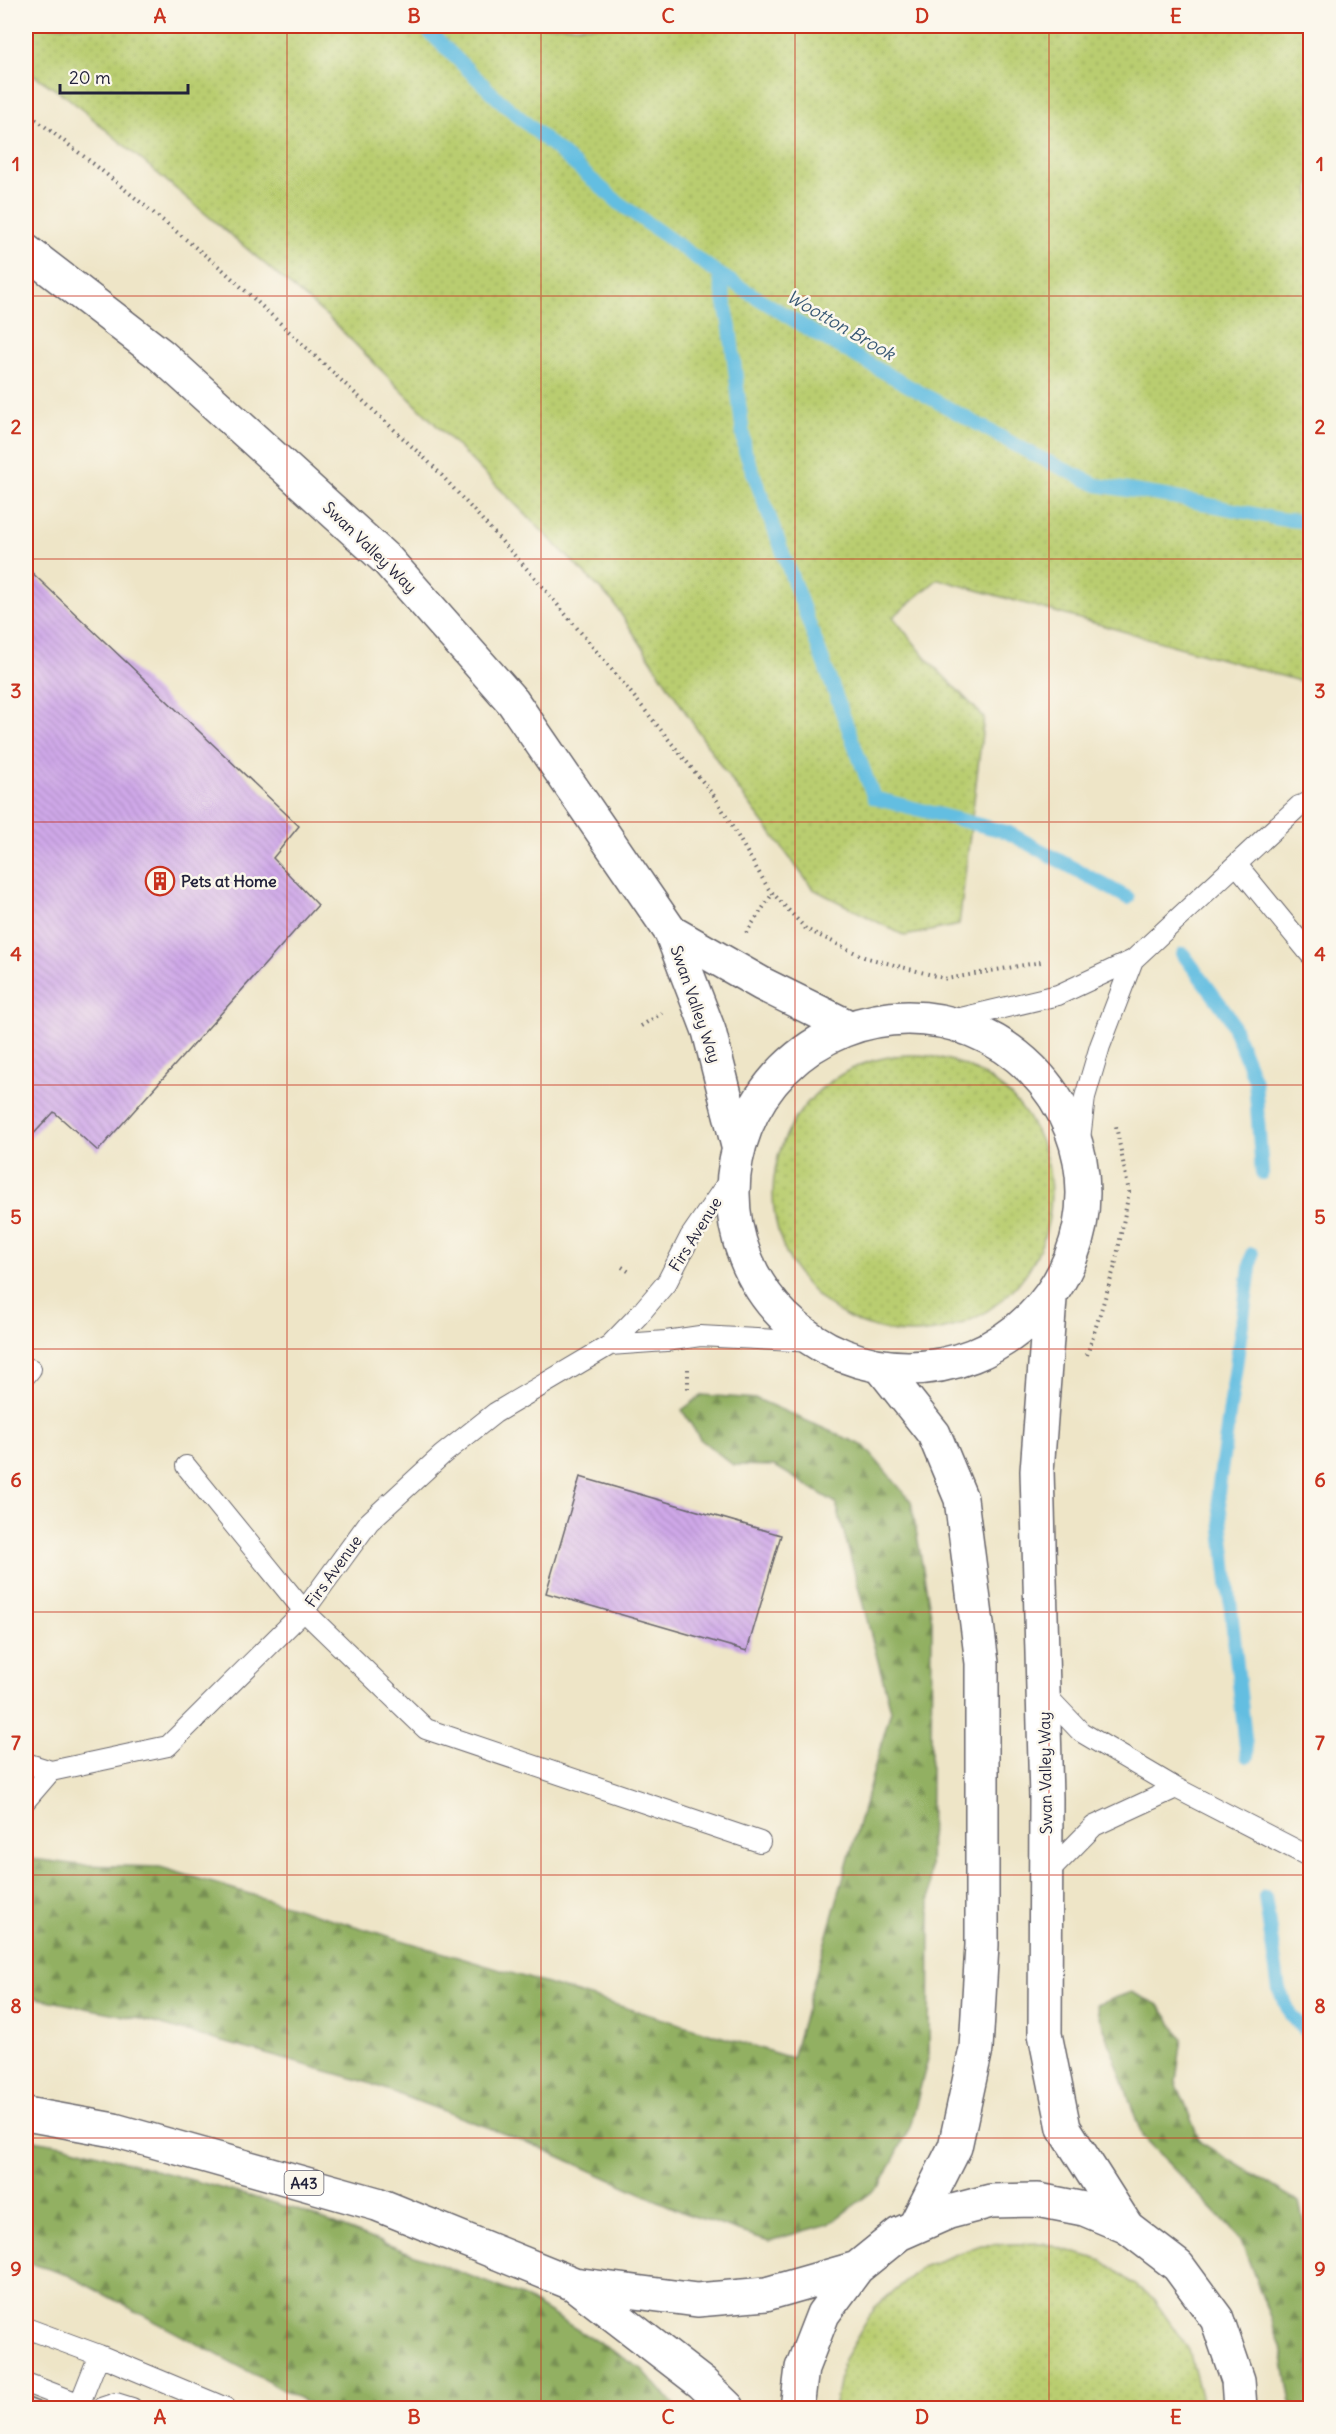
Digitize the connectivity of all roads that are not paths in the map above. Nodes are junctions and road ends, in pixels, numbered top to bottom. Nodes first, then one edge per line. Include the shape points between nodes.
1 (26, 251) edge
2 (1311, 802) edge
3 (1237, 865) junction
4 (671, 932) junction
5 (1311, 954) edge
6 (1134, 960) junction
7 (948, 1021) junction
8 (849, 1027) junction
9 (1079, 1148) junction
10 (735, 1161) junction
11 (1050, 1299) junction
12 (815, 1342) junction
13 (610, 1345) junction
14 (881, 1367) junction
15 (186, 1466) dead end
16 (304, 1611) junction
17 (1043, 1692) junction
18 (26, 1763) edge
19 (51, 1771) junction
20 (1176, 1788) junction
21 (26, 1800) edge
22 (760, 1842) dead end
23 (1311, 1857) edge
24 (1046, 1875) junction
25 (26, 2114) edge
26 (915, 2226) junction
27 (1127, 2227) junction
28 (858, 2268) junction
29 (574, 2284) junction
30 (26, 2328) edge
31 (99, 2355) junction
32 (26, 2383) edge
33 (78, 2406) edge
34 (101, 2409) edge
35 (132, 2409) edge
36 (226, 2409) edge
37 (728, 2409) edge
38 (797, 2409) edge
39 (1240, 2409) edge

1 - 4 main road, Swan Valley Way via 161,355 388,561 513,702
2 - 3 lane via 1299,806
3 - 5 lane
3 - 6 lane
4 - 8 main road, Swan Valley Way via 762,984
4 - 10 main road, Swan Valley Way via 710,1031
6 - 7 lane via 1058,995
6 - 9 lane via 1100,1046 1085,1097
7 - 8 main road via 898,1017
7 - 9 main road via 995,1039 1034,1070 1064,1110
8 - 10 main road via 805,1050 769,1085 749,1118
9 - 11 main road via 1085,1206 1074,1255
10 - 12 main road via 735,1226 751,1273 780,1314
10 - 13 lane, Firs Avenue via 667,1282
11 - 14 main road via 1012,1336 966,1360 915,1369
11 - 17 main road, Swan Valley Way via 1037,1471
12 - 13 lane, Firs Avenue via 700,1336
12 - 14 main road
13 - 16 lane, Firs Avenue via 495,1413 442,1455 369,1522
14 - 26 main road via 934,1434 962,1499 981,1663 981,1945 976,2049 955,2147
15 - 16 lane
16 - 19 lane, Firs Avenue via 168,1746
16 - 22 lane via 426,1729
17 - 20 lane via 1081,1732
17 - 24 main road, Swan Valley Way
18 - 19 lane
19 - 21 lane
20 - 23 lane
20 - 24 lane via 1094,1826
24 - 27 main road, Swan Valley Way via 1045,2034 1065,2128
25 - 29 main road, A43 via 114,2130 377,2204
26 - 27 main road via 991,2201 1038,2200 1084,2209
26 - 28 main road via 898,2234
27 - 39 main road via 1178,2266 1217,2319 1238,2380
28 - 29 main road via 766,2294 697,2300
28 - 38 main road via 823,2314 802,2368
29 - 37 main road via 702,2383
30 - 31 lane
31 - 33 lane
31 - 36 lane
32 - 33 lane
34 - 35 lane via 116,2403

